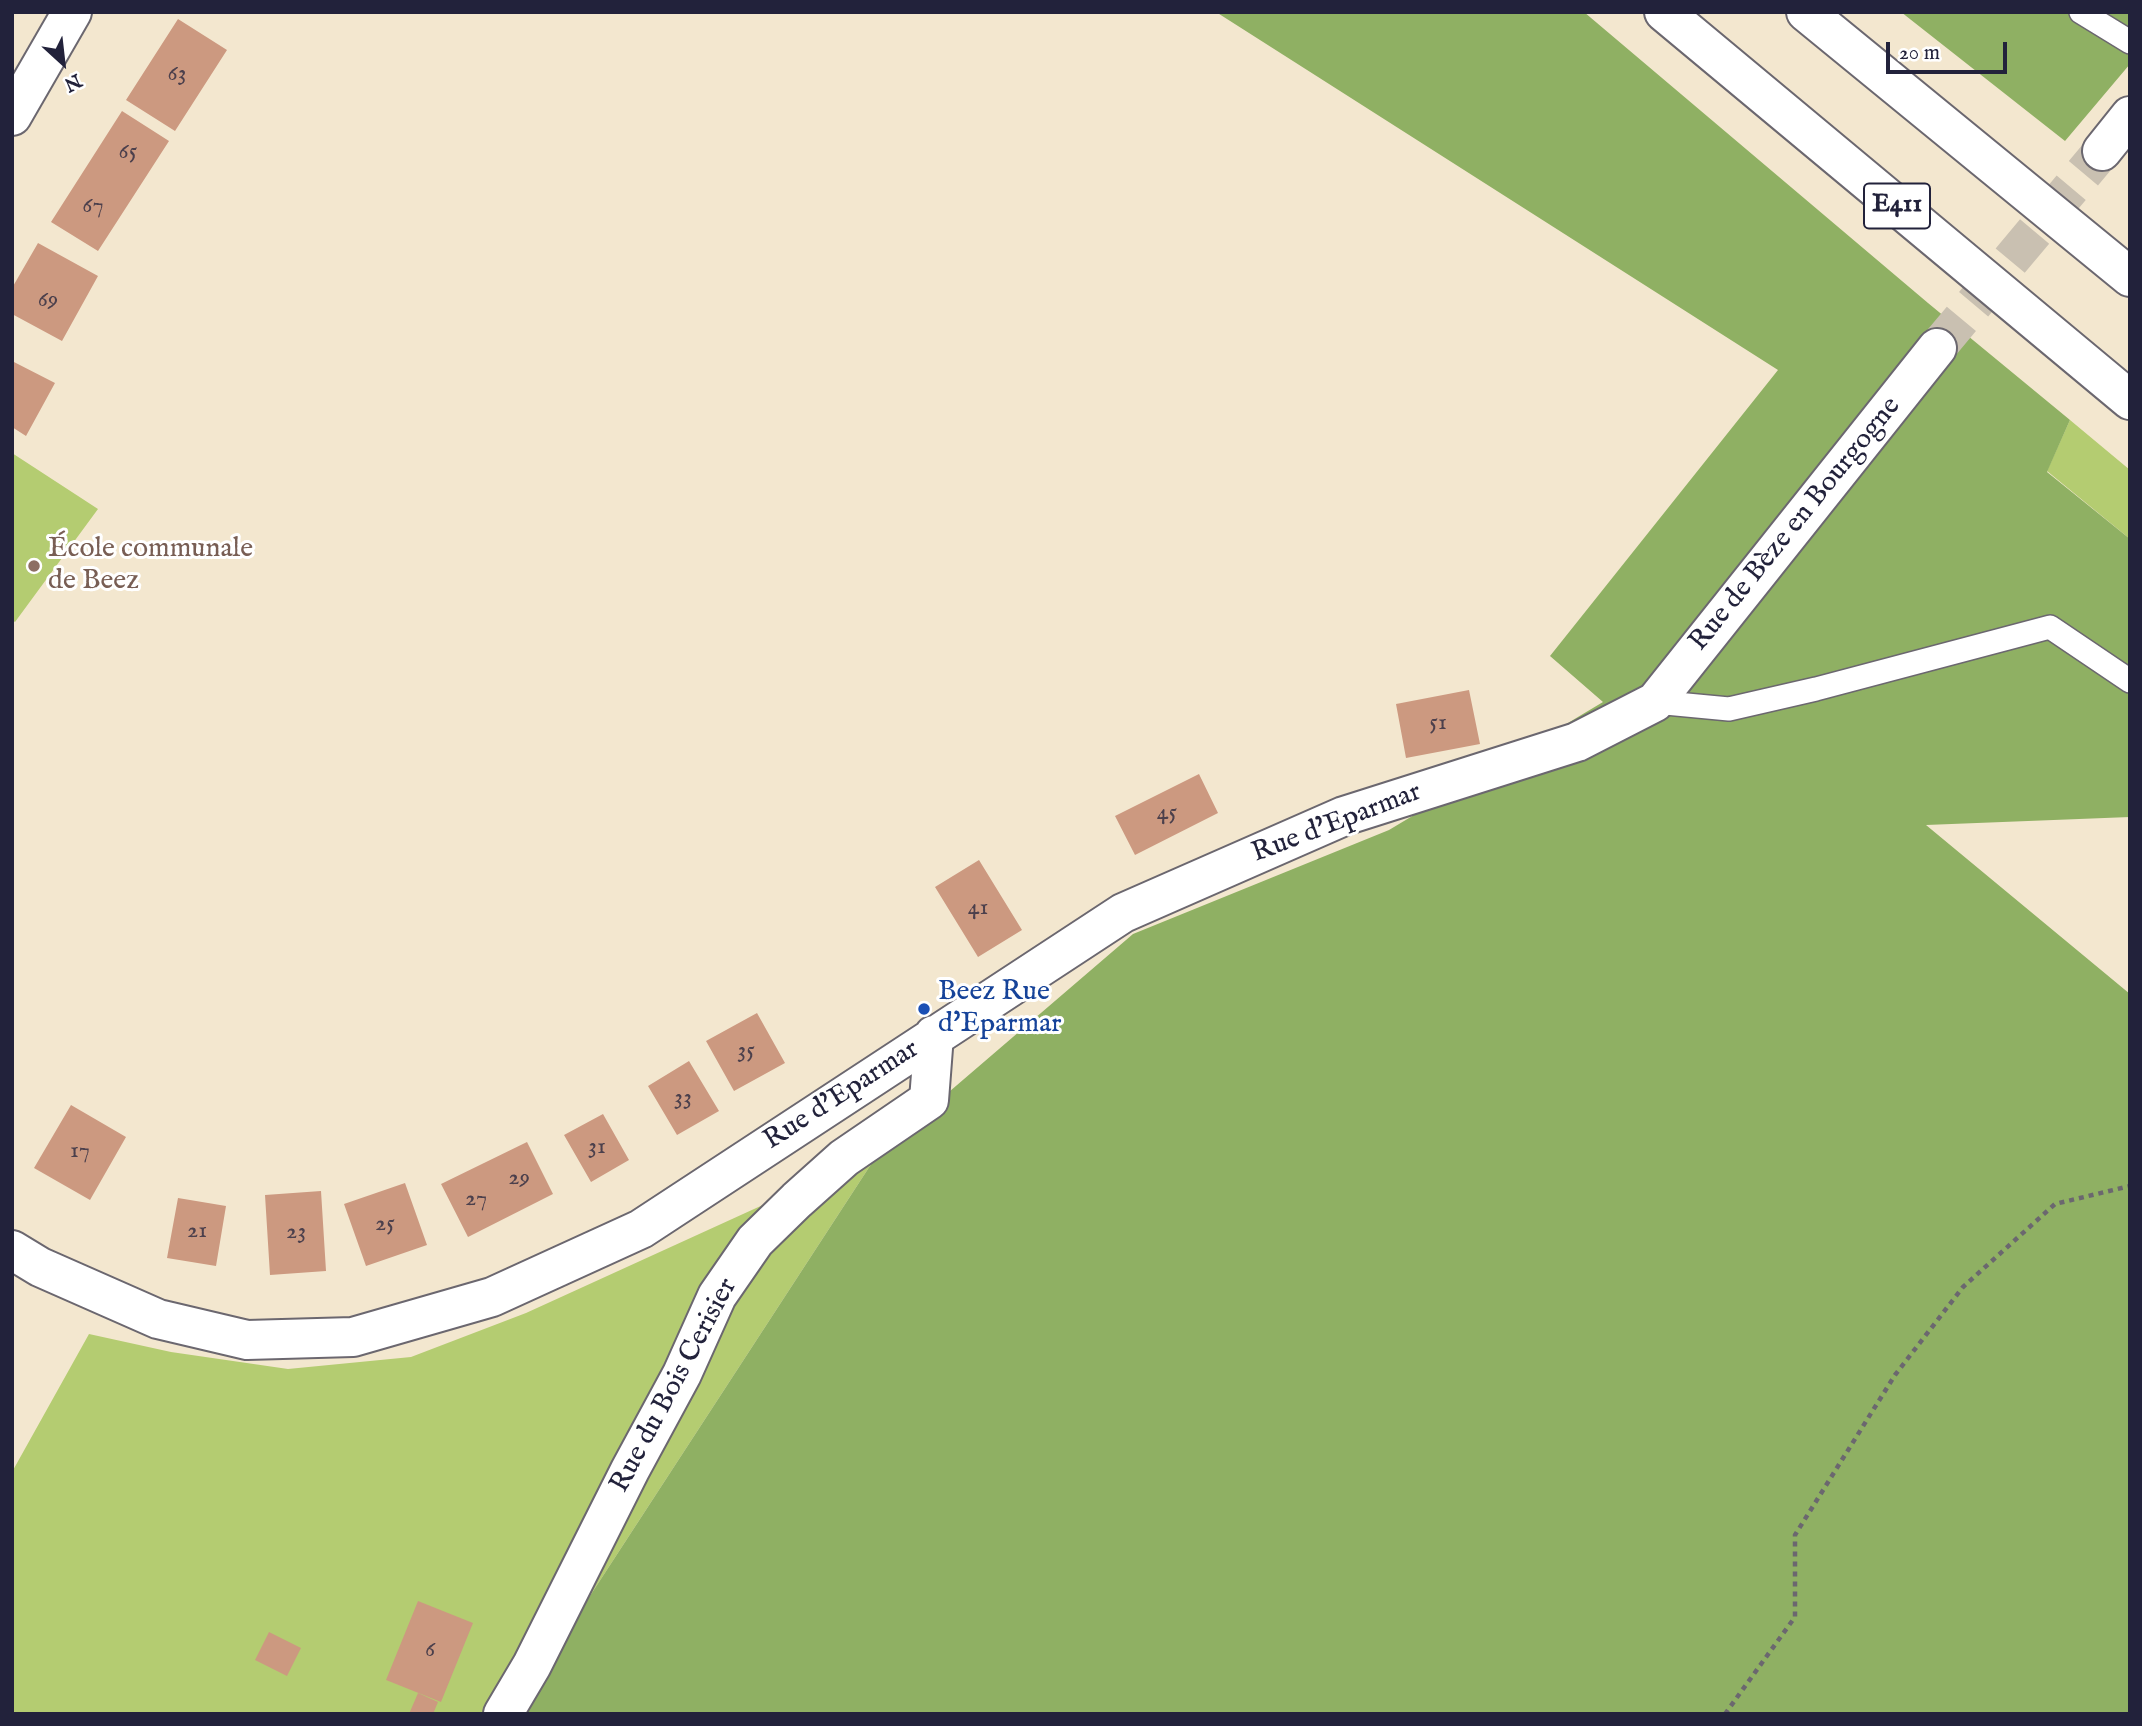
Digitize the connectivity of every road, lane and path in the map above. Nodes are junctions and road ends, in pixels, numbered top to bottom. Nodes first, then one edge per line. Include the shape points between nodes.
1 (72, 12) edge
2 (1664, 12) edge
3 (1806, 12) edge
4 (2081, 12) edge
5 (2130, 42) edge
6 (12, 116) edge
7 (2130, 116) edge
8 (2102, 151) tunnel mouth
9 (2130, 277) edge
10 (1937, 348) tunnel mouth
11 (2130, 400) edge
12 (2130, 681) edge
13 (1655, 702) junction
14 (934, 1035) junction
15 (2130, 1186) edge
16 (12, 1250) edge
17 (503, 1714) edge
18 (1726, 1714) edge

1 - 6 main road
2 - 11 main road, E411
3 - 9 main road
4 - 5 lane
7 - 8 main road
10 - 13 main road, Rue de Bèze en Bourgogne
12 - 13 lane via 2050,627 1729,709
13 - 14 main road, Rue d'Eparmar via 1577,742 1344,816 1123,913
14 - 16 main road, Rue d'Eparmar via 641,1228 492,1297 353,1337 247,1340 158,1319
14 - 17 main road, Rue du Bois Cerisier via 929,1100 844,1158 797,1199 755,1241 717,1296 682,1374
15 - 18 path via 2055,1204 1963,1287 1904,1364 1795,1535 1795,1617

